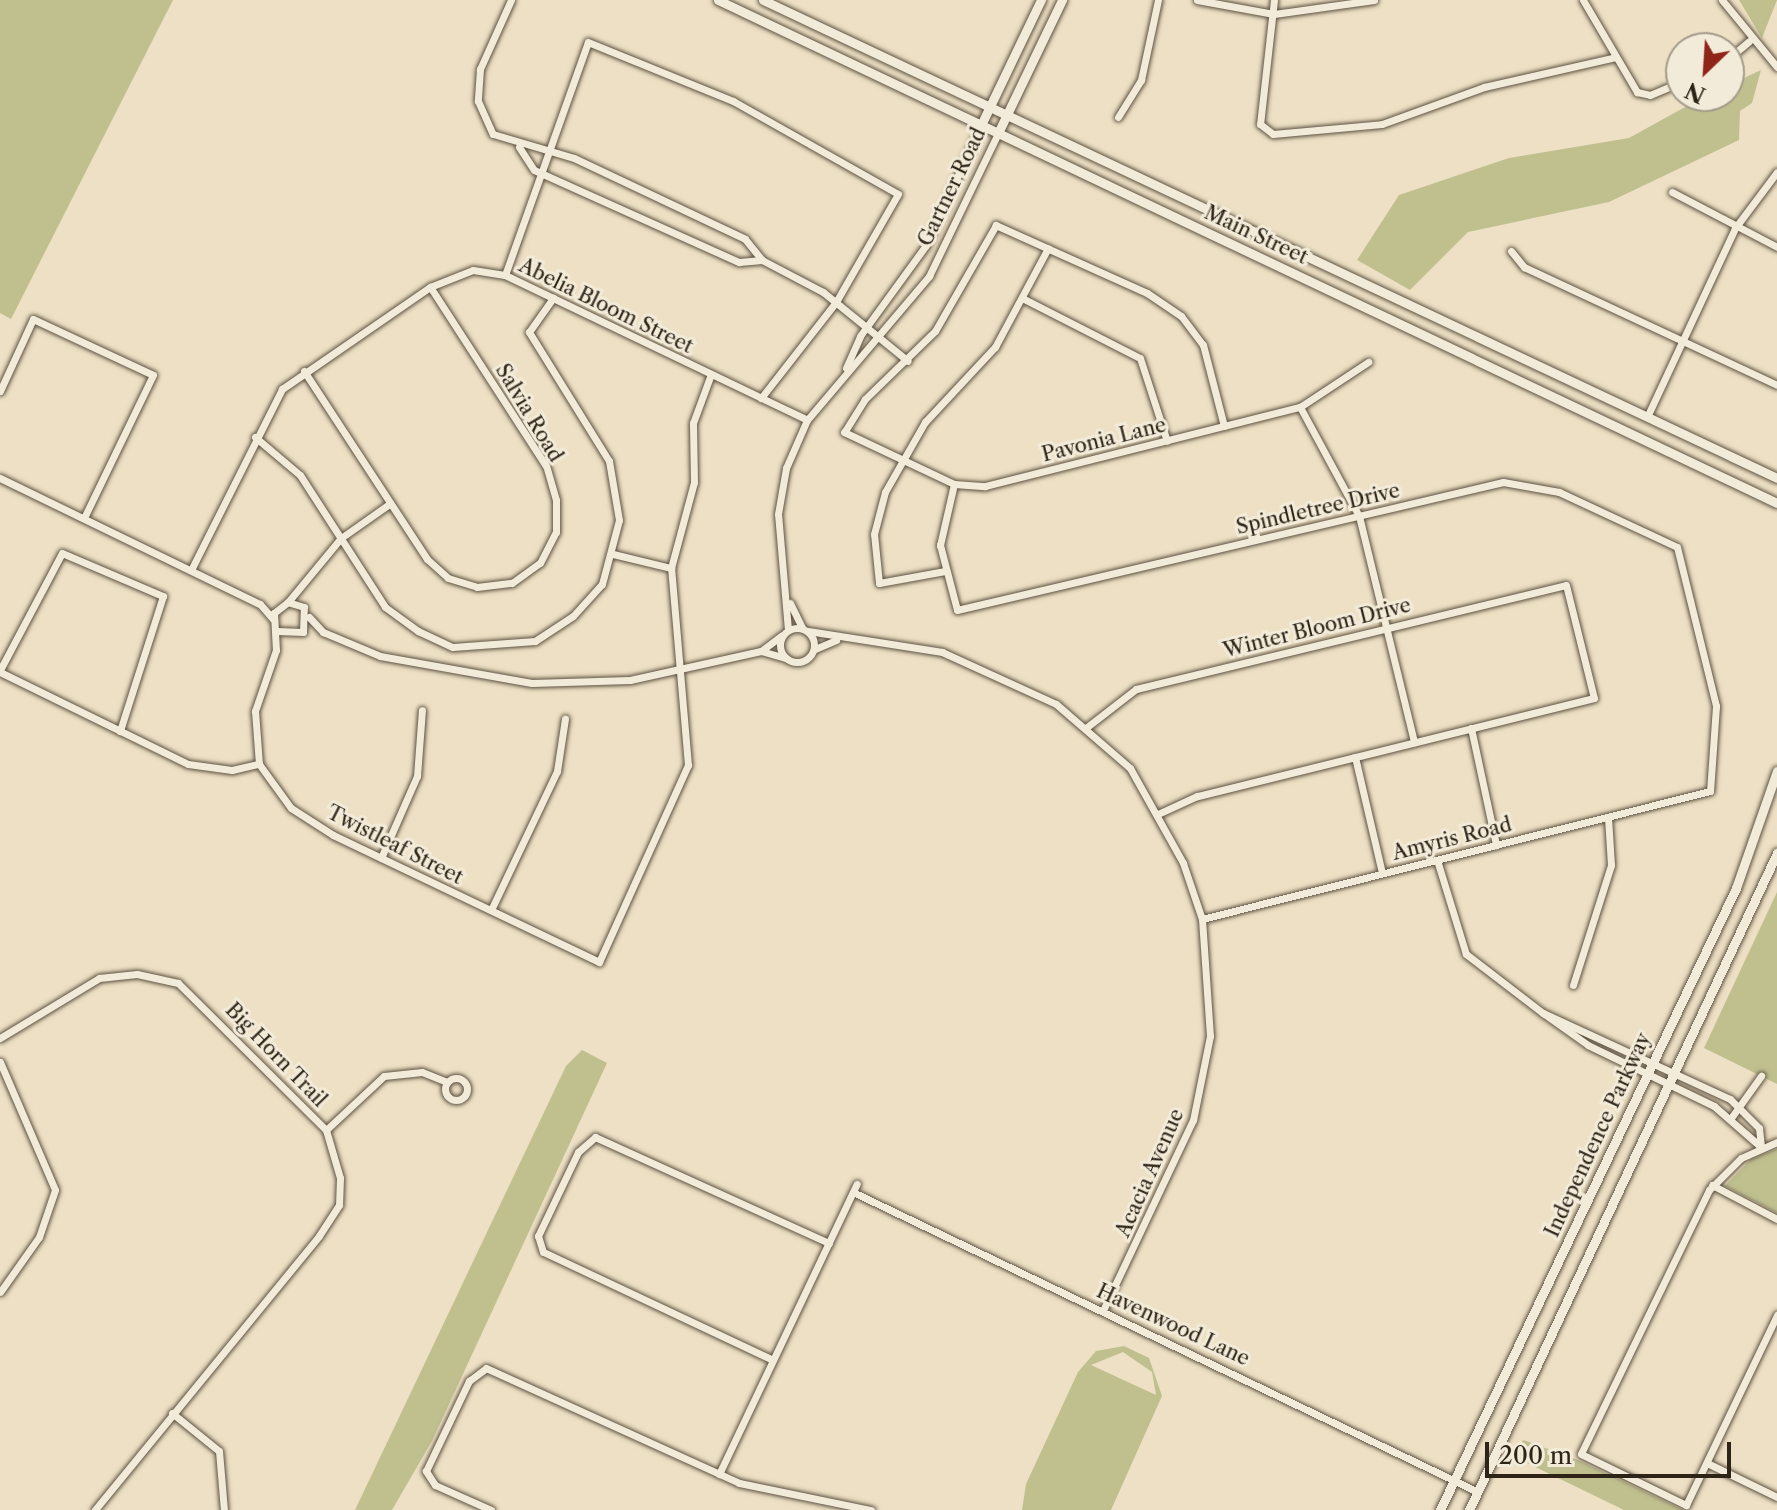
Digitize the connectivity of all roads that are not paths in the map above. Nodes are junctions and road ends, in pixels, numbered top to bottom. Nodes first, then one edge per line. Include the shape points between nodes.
1 (511, 0) edge
2 (718, 0) edge
3 (763, 0) edge
4 (1041, 0) edge
5 (1062, 0) edge
6 (1158, 0) edge
7 (1197, 0) edge
8 (1274, 0) edge
9 (1374, 0) edge
10 (1583, 0) edge
11 (1722, 0) edge
12 (1274, 14) junction
13 (1749, 41) junction
14 (1745, 44) edge
15 (1616, 57) junction
16 (1777, 67) edge
17 (1665, 87) edge
18 (989, 108) junction
19 (1006, 116) junction
20 (1118, 117) dead end
21 (981, 125) junction
22 (998, 133) junction
23 (519, 147) junction
24 (551, 151) junction
25 (1777, 172) edge
26 (543, 173) junction
27 (1672, 192) dead end
28 (1735, 228) junction
29 (1777, 247) edge
30 (1048, 248) junction
31 (1511, 251) dead end
32 (762, 260) junction
33 (505, 275) junction
34 (430, 287) junction
35 (553, 298) junction
36 (1024, 299) junction
37 (836, 302) junction
38 (867, 327) junction
39 (881, 339) junction
40 (1682, 340) junction
41 (908, 361) junction
42 (1368, 362) dead end
43 (846, 368) junction
44 (304, 371) junction
45 (711, 374) junction
46 (1777, 385) edge
47 (0, 391) edge
48 (761, 398) junction
49 (1300, 407) junction
50 (1647, 417) junction
51 (807, 420) junction
52 (1224, 426) junction
53 (255, 437) junction
54 (1167, 441) junction
55 (900, 459) junction
56 (1, 478) edge
57 (1777, 478) edge
58 (954, 484) junction
59 (1777, 503) edge
60 (388, 505) junction
61 (1359, 516) junction
62 (84, 518) junction
63 (341, 538) junction
64 (613, 554) junction
65 (671, 568) junction
66 (191, 570) junction
67 (945, 571) junction
68 (305, 589) junction
69 (789, 601) junction
70 (285, 603) junction
71 (260, 604) junction
72 (308, 614) junction
73 (273, 619) junction
74 (1386, 628) junction
75 (805, 630) junction
76 (277, 631) junction
77 (303, 632) junction
78 (323, 632) junction
79 (785, 633) junction
80 (293, 637) junction
81 (836, 640) junction
82 (815, 649) junction
83 (276, 650) junction
84 (761, 651) junction
85 (788, 659) junction
86 (677, 670) junction
87 (0, 671) edge
88 (422, 710) dead end
89 (565, 719) dead end
90 (1087, 727) junction
91 (1471, 728) junction
92 (120, 731) junction
93 (1414, 742) junction
94 (1355, 757) junction
95 (259, 764) junction
96 (1777, 771) edge
97 (1710, 791) joint
98 (1160, 813) junction
99 (1608, 817) junction
100 (1496, 845) junction
101 (1777, 853) edge
102 (381, 858) junction
103 (1437, 860) junction
104 (1382, 873) junction
105 (491, 910) junction
106 (1202, 919) junction
107 (1573, 985) dead end
108 (1543, 1013) junction
109 (0, 1038) edge
110 (1653, 1061) junction
111 (0, 1062) edge
112 (1678, 1073) junction
113 (1647, 1074) junction
114 (1761, 1076) dead end
115 (447, 1082) dead end
116 (1672, 1086) junction
117 (1741, 1108) junction
118 (1731, 1118) junction
119 (326, 1130) junction
120 (1777, 1142) edge
121 (1761, 1147) junction
122 (857, 1184) dead end
123 (1712, 1185) junction
124 (853, 1192) junction
125 (1777, 1219) edge
126 (829, 1243) junction
127 (0, 1292) edge
128 (1103, 1310) junction
129 (1777, 1315) edge
130 (773, 1360) junction
131 (172, 1413) junction
132 (1707, 1463) junction
133 (719, 1474) junction
134 (1454, 1481) junction
135 (1478, 1492) junction
136 (1777, 1497) edge
137 (857, 1507) edge
138 (95, 1510) edge
139 (224, 1510) edge
140 (491, 1510) edge
141 (871, 1510) edge
142 (1440, 1510) edge
143 (1469, 1510) edge

1 - 23 street via 480,69 478,101 493,134
2 - 21 main road, Main Street
3 - 18 main road, Main Street
4 - 18 main road, Gartner Road
5 - 19 main road, Gartner Road
6 - 20 street via 1141,80
7 - 12 street
8 - 12 street
9 - 12 street
10 - 15 street
11 - 13 street
12 - 15 street via 1264,131 1372,126 1491,85
13 - 14 street
13 - 16 street
15 - 17 street via 1642,94
18 - 19 main road, Main Street
18 - 21 main road, Gartner Road
19 - 22 main road, Gartner Road
19 - 50 main road, Main Street
21 - 22 main road, Main Street
21 - 38 street, Gartner Road via 926,245
22 - 39 street, Gartner Road via 929,276
22 - 59 main road, Main Street
23 - 24 street
23 - 26 street via 528,165
24 - 26 street
24 - 32 street via 745,239
24 - 37 street via 588,42 733,101 898,194
25 - 28 street
26 - 32 street via 739,262
26 - 33 street
27 - 28 street
28 - 29 street
28 - 40 street
30 - 36 street
30 - 41 street via 996,225 965,286
30 - 52 street via 1181,316 1203,345
31 - 40 street via 1524,267
32 - 37 street
33 - 34 street, Abelia Bloom Street via 473,270
33 - 35 street, Abelia Bloom Street
34 - 44 street, Abelia Bloom Street
34 - 60 street, Salvia Road via 546,466 556,532 540,563 512,583 477,587 448,578
35 - 45 street, Abelia Bloom Street
35 - 64 street via 529,332 609,461 618,491
36 - 54 street via 1140,358
36 - 55 street via 995,347
37 - 38 street
37 - 48 street
38 - 39 street
38 - 43 street, Gartner Road
39 - 41 street
39 - 43 street, Gartner Road
40 - 46 street
40 - 50 street
41 - 55 street, Pavonia Lane via 865,399 844,432
42 - 49 street, Pavonia Lane
43 - 51 street, Gartner Road
44 - 53 street, Abelia Bloom Street via 282,389
44 - 60 street, Salvia Road
45 - 48 street, Abelia Bloom Street
45 - 65 street via 693,423 694,482
47 - 62 street via 33,319 153,375
48 - 51 street, Abelia Bloom Street
49 - 52 street, Pavonia Lane
49 - 61 street
50 - 57 main road, Main Street
51 - 69 street, Gartner Road via 786,468 778,514
52 - 54 street, Pavonia Lane
53 - 63 street via 300,475
53 - 66 street, Abelia Bloom Street
54 - 58 street, Pavonia Lane via 985,486
55 - 58 street, Pavonia Lane
55 - 67 street via 874,534 879,583
56 - 62 street
58 - 67 street via 941,517
60 - 63 street
61 - 67 street, Spindletree Drive via 957,610
61 - 74 street
61 - 97 street, Spindletree Drive via 1531,482 1677,547 1716,706
62 - 66 street
63 - 64 street via 385,607 453,647 535,641 573,616 602,584
63 - 68 street
64 - 65 street
65 - 86 street
66 - 71 street
68 - 70 street
68 - 72 street
69 - 75 street
69 - 79 street
70 - 71 street
70 - 72 street
70 - 73 street
71 - 73 street
72 - 77 street
72 - 78 street
73 - 76 street
74 - 90 street, Winter Bloom Drive via 1136,689
74 - 91 street, Winter Bloom Drive via 1566,585 1594,698
74 - 93 street
75 - 79 street
75 - 81 street
75 - 82 street
76 - 80 street
76 - 83 street
77 - 78 street
77 - 80 street
78 - 86 street via 380,656 495,680 598,682
79 - 84 street
79 - 85 street via 780,647
80 - 83 street
81 - 82 street
81 - 90 street, Acacia Avenue via 907,645 978,663
82 - 85 street via 807,660
83 - 95 street via 255,711
84 - 85 street
84 - 86 street
86 - 105 street, Twistleaf Street via 688,765 599,962
87 - 92 street
87 - 92 street via 55,560 71,553 163,596
88 - 102 street via 417,776
89 - 105 street via 557,771
90 - 98 street, Acacia Avenue via 1130,768
91 - 93 street
91 - 100 street
92 - 95 street via 205,768
93 - 94 street
94 - 98 street via 1197,796
94 - 104 street
95 - 102 street, Twistleaf Street via 291,808
96 - 110 main road, Independence Parkway via 1736,888
97 - 99 street, Amyris Road
98 - 106 street, Acacia Avenue
99 - 100 street, Amyris Road
99 - 107 street via 1608,880
100 - 103 street, Amyris Road
101 - 112 main road
102 - 105 street, Twistleaf Street
103 - 104 street, Amyris Road
103 - 108 street via 1466,954
104 - 106 street, Amyris Road
106 - 128 street, Acacia Avenue via 1210,1036 1193,1120
108 - 110 street
108 - 113 street
109 - 119 street, Big Horn Trail via 99,978 169,979 222,1020
110 - 112 street
110 - 113 main road, Independence Parkway
111 - 127 street via 55,1190 39,1237
112 - 116 main road
112 - 117 street
113 - 116 street
113 - 134 main road, Independence Parkway
114 - 117 street
115 - 119 street via 422,1072 384,1076
116 - 118 street
116 - 135 main road
117 - 118 street
117 - 121 street via 1762,1133
118 - 121 street
119 - 131 street, Big Horn Trail via 340,1178 336,1211
120 - 121 street
121 - 123 street
122 - 124 street
123 - 125 street
123 - 132 street via 1581,1454 1686,1505
124 - 126 street
124 - 128 street, Havenwood Lane
126 - 130 street
126 - 130 street via 590,1137 537,1243
128 - 134 street, Havenwood Lane
129 - 132 street
130 - 133 street
131 - 138 street, Big Horn Trail
131 - 139 street via 219,1451
132 - 136 street
133 - 137 street via 755,1487
133 - 140 street via 480,1369 427,1475
134 - 135 street, Havenwood Lane
134 - 142 main road, Independence Parkway
135 - 143 main road
137 - 141 street

